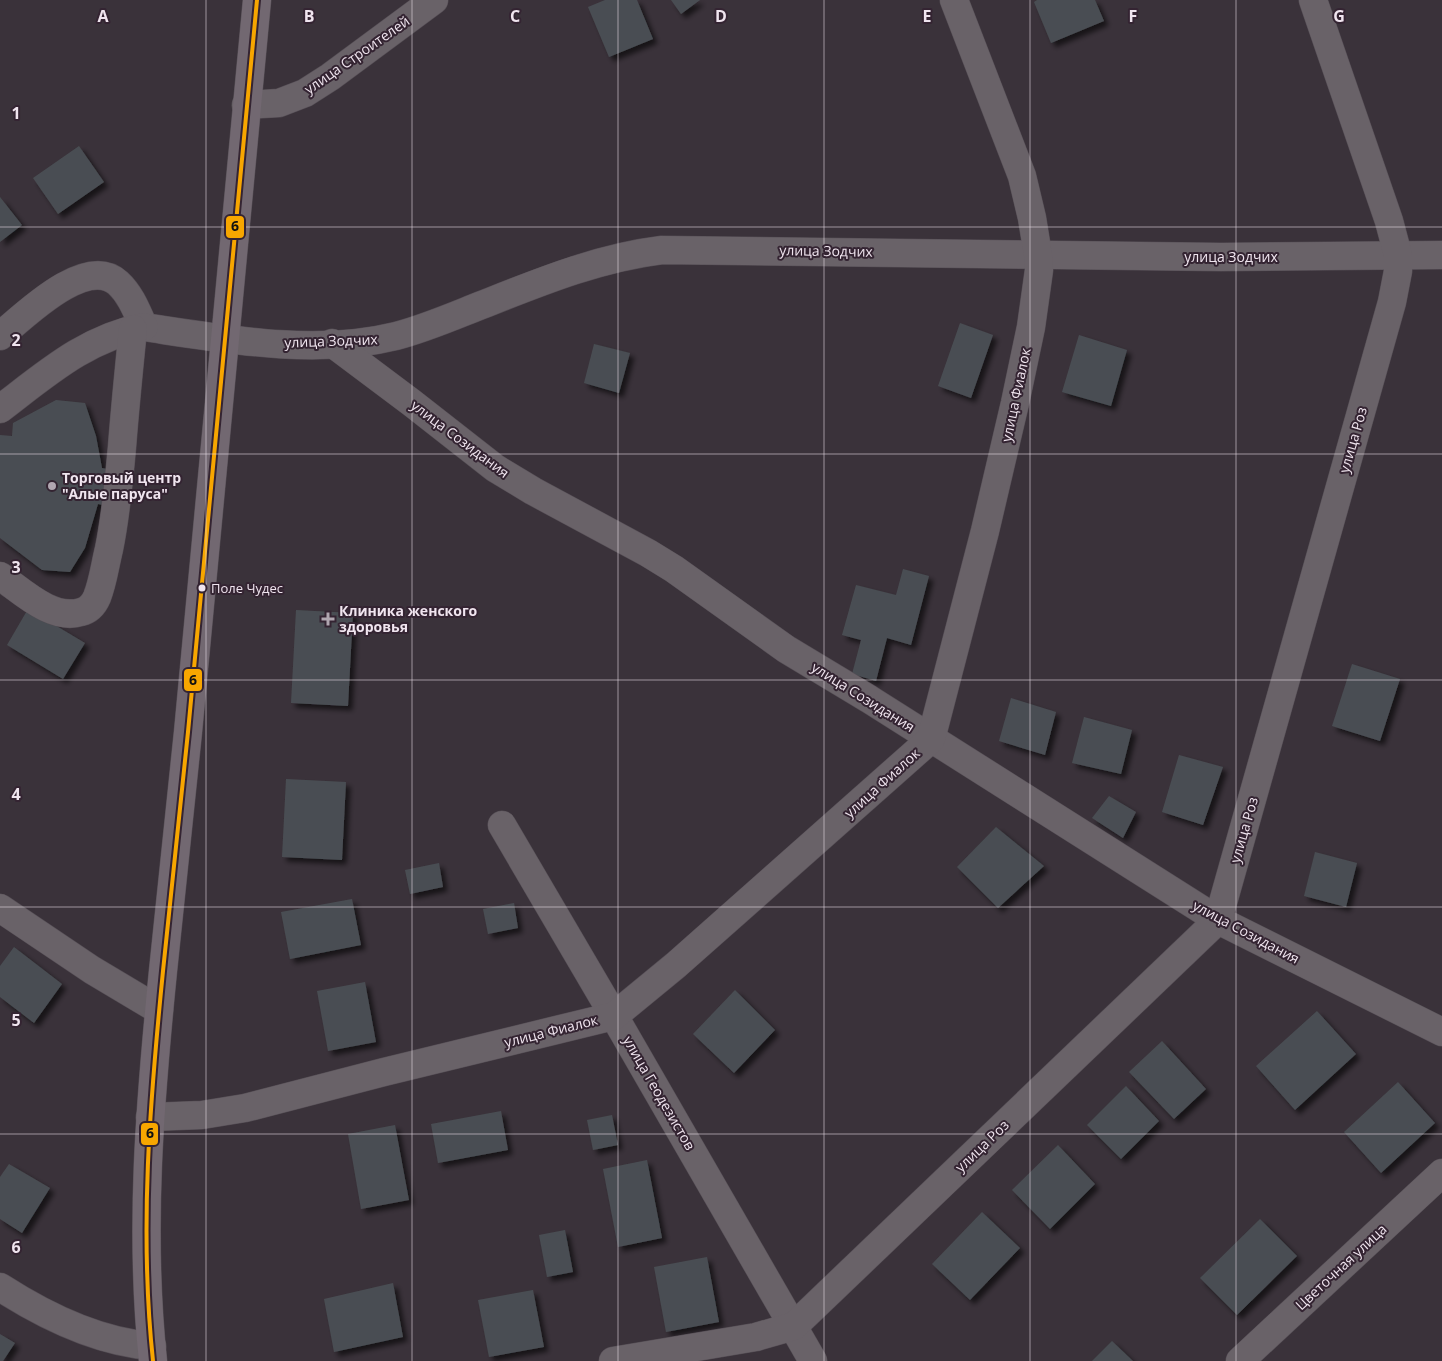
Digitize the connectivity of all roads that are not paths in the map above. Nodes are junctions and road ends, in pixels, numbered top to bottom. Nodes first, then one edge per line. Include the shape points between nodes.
1 (257, 0) edge
2 (434, 0) edge
3 (954, 0) edge
4 (1313, 0) edge
5 (246, 105) junction
6 (1038, 254) junction
7 (1398, 255) junction
8 (1442, 255) edge
9 (138, 328) junction
10 (0, 336) edge
11 (225, 338) junction
12 (332, 344) junction
13 (0, 409) edge
14 (0, 576) edge
15 (931, 739) junction
16 (502, 825) dead end
17 (0, 908) edge
18 (1218, 920) junction
19 (159, 1010) junction
20 (614, 1016) junction
21 (1442, 1032) edge
22 (150, 1117) junction
23 (1442, 1173) edge
24 (0, 1287) edge
25 (794, 1326) junction
26 (152, 1354) edge
27 (613, 1361) edge
28 (814, 1361) edge
29 (1240, 1361) edge

1 - 5 main road
2 - 5 street, улица Строителей via 305,93 279,103
3 - 6 street, улица Фиалок via 1022,176
4 - 7 street, улица Роз via 1381,194
5 - 11 main road
6 - 7 street, улица Зодчих
6 - 12 street, улица Зодчих via 646,252 558,275 396,336
6 - 15 street, улица Фиалок via 1036,301 1015,403
7 - 8 street, улица Зодчих
7 - 18 street, улица Роз via 1392,302
9 - 10 street via 127,293 110,278 99,275 72,282 55,292
9 - 11 street, улица Зодчих
9 - 13 street via 101,340 70,356
9 - 14 street via 110,541 96,599 90,608 82,612 56,611
11 - 12 street, улица Зодчих
11 - 19 main road
12 - 15 street, улица Созидания via 495,468 655,557 786,649
15 - 18 street, улица Созидания
15 - 20 street, улица Фиалок via 676,966
16 - 20 street, улица Геодезистов
17 - 19 street via 92,970
18 - 21 street, улица Созидания
18 - 25 street, улица Роз
19 - 22 main road
20 - 22 street, улица Фиалок via 245,1108 202,1115
20 - 25 street, улица Геодезистов
22 - 26 main road via 146,1248
23 - 29 street, Цветочная улица
24 - 26 street via 23,1302 84,1329
25 - 27 street, улица Роз via 756,1337
25 - 28 street, улица Геодезистов

